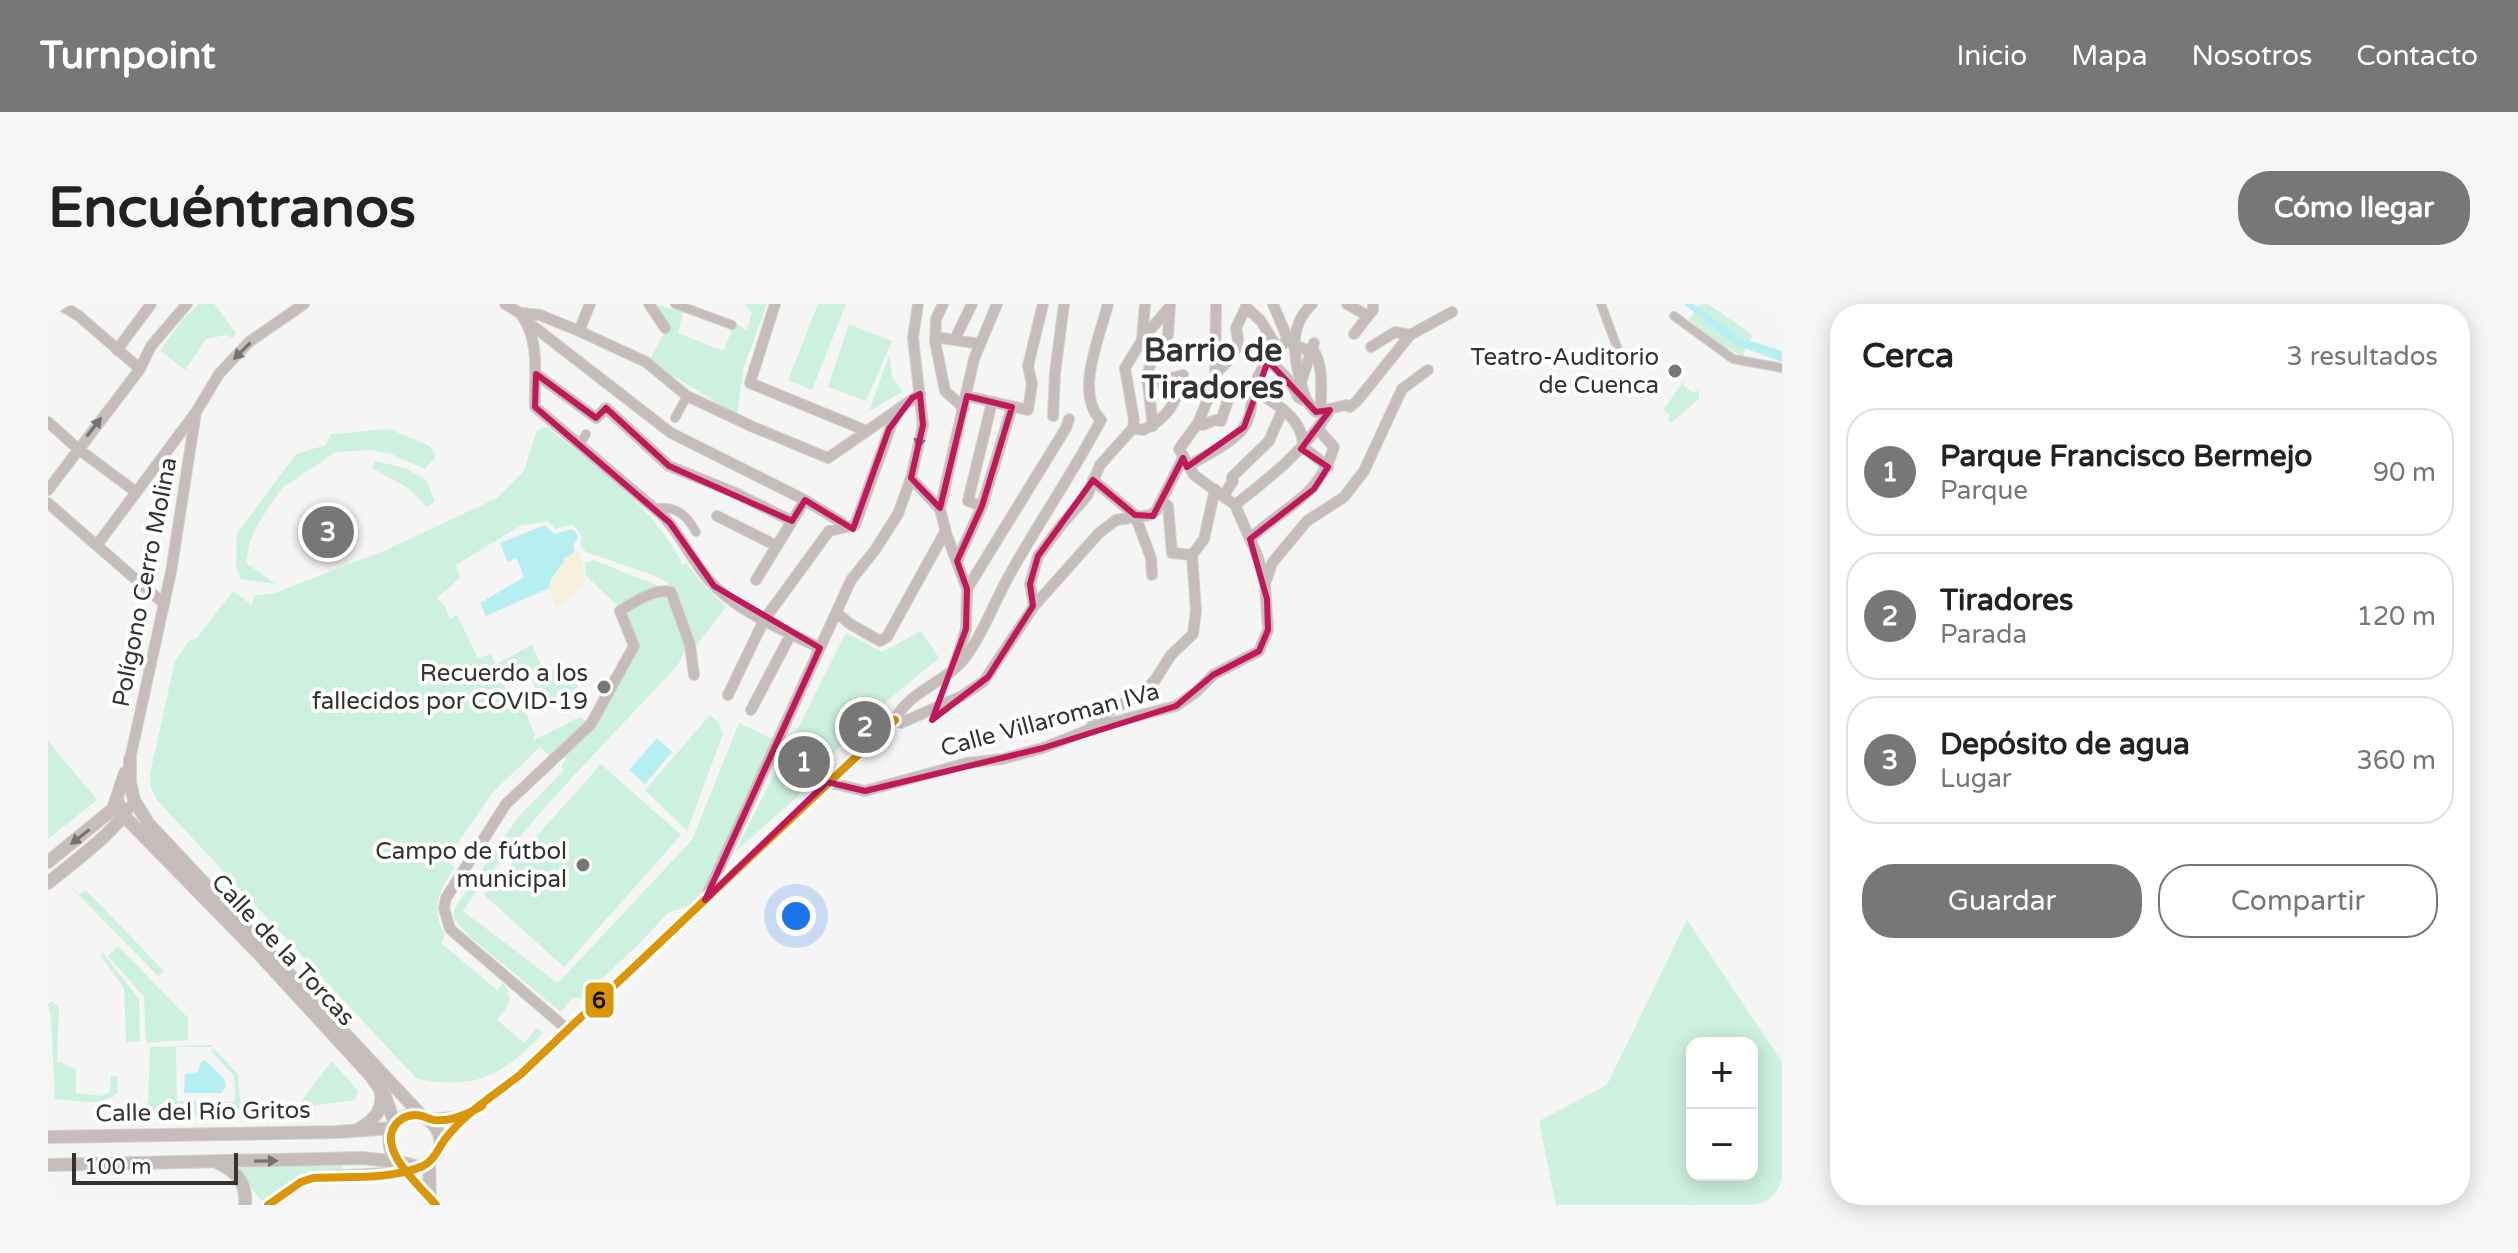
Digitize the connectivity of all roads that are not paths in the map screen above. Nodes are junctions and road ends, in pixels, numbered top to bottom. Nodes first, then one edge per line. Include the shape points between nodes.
1 (56, 304) edge
2 (151, 304) edge
3 (187, 304) edge
4 (304, 304) edge
5 (505, 304) edge
6 (545, 304) edge
7 (590, 304) edge
8 (649, 304) edge
9 (675, 304) edge
10 (775, 304) edge
11 (918, 304) edge
12 (943, 304) edge
13 (972, 304) edge
14 (997, 304) edge
15 (1043, 304) edge
16 (1064, 304) edge
17 (1108, 304) edge
18 (1145, 304) edge
19 (1216, 304) edge
20 (1273, 304) edge
21 (1312, 304) edge
22 (1347, 304) edge
23 (1373, 304) edge
24 (1601, 304) edge
25 (1246, 306) edge
26 (1169, 307) edge
27 (1301, 308) edge
28 (48, 309) edge
29 (1452, 312) dead end
30 (540, 315) junction
31 (523, 316) junction
32 (1368, 316) junction
33 (1674, 316) dead end
34 (732, 325) dead end
35 (665, 328) dead end
36 (579, 331) junction
37 (1354, 334) dead end
38 (1410, 335) junction
39 (935, 337) junction
40 (955, 339) junction
41 (1142, 340) junction
42 (1290, 342) junction
43 (980, 344) junction
44 (1313, 347) junction
45 (1371, 347) dead end
46 (1278, 349) junction
47 (117, 350) junction
48 (1621, 358) dead end
49 (1268, 361) junction
50 (1782, 368) edge
51 (140, 369) junction
52 (1428, 370) dead end
53 (1217, 372) junction
54 (536, 374) junction
55 (1147, 381) junction
56 (1301, 382) junction
57 (1253, 390) junction
58 (920, 394) junction
59 (687, 396) junction
60 (967, 396) junction
61 (1229, 397) dead end
62 (1304, 401) junction
63 (992, 402) junction
64 (1012, 407) junction
65 (964, 408) junction
66 (1283, 409) junction
67 (1325, 411) junction
68 (196, 412) junction
69 (896, 412) junction
70 (1053, 416) dead end
71 (675, 418) dead end
72 (1069, 419) dead end
73 (48, 422) edge
74 (1198, 423) junction
75 (1153, 426) junction
76 (1133, 428) junction
77 (1318, 429) junction
78 (867, 431) junction
79 (586, 434) dead end
80 (579, 446) junction
81 (1303, 447) junction
82 (77, 448) junction
83 (1184, 459) junction
84 (1328, 467) junction
85 (911, 478) junction
86 (1093, 480) junction
87 (48, 490) edge
88 (136, 492) junction
89 (1219, 492) junction
90 (805, 500) junction
91 (1162, 501) junction
92 (48, 503) edge
93 (1235, 505) junction
94 (982, 506) junction
95 (655, 508) junction
96 (940, 509) junction
97 (1135, 515) junction
98 (717, 516) dead end
99 (792, 521) junction
100 (845, 527) junction
101 (696, 532) dead end
102 (945, 532) junction
103 (1250, 539) junction
104 (97, 545) junction
105 (777, 546) junction
106 (1192, 555) junction
107 (957, 561) junction
108 (1152, 575) dead end
109 (756, 580) dead end
110 (1265, 584) junction
111 (967, 589) junction
112 (163, 603) junction
113 (1034, 606) junction
114 (837, 613) junction
115 (764, 620) junction
116 (791, 634) junction
117 (820, 648) junction
118 (952, 671) junction
119 (694, 675) dead end
120 (728, 695) dead end
121 (751, 710) dead end
122 (895, 720) junction
123 (1089, 728) junction
124 (130, 759) junction
125 (130, 782) junction
126 (827, 782) junction
127 (120, 809) junction
128 (145, 820) junction
129 (48, 862) edge
130 (48, 883) edge
131 (705, 900) junction
132 (568, 1030) junction
133 (379, 1086) junction
134 (468, 1115) junction
135 (425, 1117) junction
136 (394, 1126) junction
137 (359, 1129) junction
138 (48, 1137) edge
139 (441, 1144) junction
140 (215, 1162) junction
141 (48, 1165) edge
142 (414, 1166) junction
143 (433, 1202) edge
144 (245, 1205) edge
145 (268, 1205) edge

1 - 28 street
1 - 47 street via 79,316
2 - 47 street
3 - 51 street via 151,346
4 -> 68 street via 249,342 219,374
5 - 31 street
6 - 30 street
7 - 36 street
8 - 35 street
9 - 34 street
10 - 78 street via 750,383
11 - 58 street via 913,338
12 - 39 street
13 - 40 street
14 - 43 street
15 - 64 street via 1028,366 1028,410
16 - 70 street
17 - 118 street via 1087,389 1101,420 967,657
18 - 41 street
19 - 53 street
20 - 42 street
21 - 27 street
22 - 32 street
23 - 32 street
24 - 48 street
25 - 46 street
25 - 53 street via 1236,328 1236,348
26 - 41 street
26 - 55 street via 1168,335
27 - 42 street
29 - 38 street
30 - 31 street
30 - 36 street
31 - 54 street via 531,331
31 - 90 street via 671,433
32 - 37 street
33 - 50 street via 1733,359
36 - 59 street via 646,362
38 - 45 street via 1395,332
38 - 67 street via 1357,401
39 - 40 street
39 - 65 street via 945,391
40 - 43 street
41 - 76 street via 1125,368
42 - 44 street
42 - 46 street
42 - 56 street
43 - 60 street
44 - 56 street
44 - 67 street
46 - 49 street
47 - 51 street
49 - 57 street
49 - 62 street
82 -> 51 street
52 - 110 street via 1402,389 1364,471 1344,497 1307,521 1272,563
53 - 74 street
54 - 80 street via 535,407
54 - 99 street via 596,418 606,408 669,466
55 - 75 street
55 - 75 street via 1183,375 1178,397
56 - 62 street
57 - 66 street
57 - 83 street via 1244,427 1229,440
58 - 69 street
58 -> 85 street via 923,425
59 - 71 street
59 - 78 street via 828,458
60 - 63 street
60 - 65 street
61 - 74 street via 1221,421
62 - 67 street via 1316,412
63 - 64 street
63 - 94 street via 968,501
64 - 94 street
65 - 96 street
66 - 81 street via 1295,421
66 - 89 street via 1269,441
67 - 77 street
68 - 88 street
68 - 112 street, Polígono Cerro Molina
69 - 78 street
69 - 100 street via 855,525
72 - 111 street
73 - 82 street
74 - 83 street via 1179,449
75 - 76 street
76 - 86 street
77 - 81 street
77 - 84 street via 1334,447
79 - 80 street
80 - 95 street
81 - 84 street
81 - 93 street
82 - 87 street
82 - 88 street
83 - 89 street via 1194,475
83 - 91 street
84 - 103 street via 1314,489
85 - 96 street
85 - 114 street via 898,514 851,580
86 - 97 street
86 - 113 street via 1087,496 1038,556 1030,584
88 - 104 street
89 - 93 street
89 - 106 street via 1204,539
90 - 99 street
90 - 100 street
91 - 97 street via 1152,515
91 - 106 street via 1168,506 1172,553
92 - 104 street
93 - 103 street, Calle Villaroman IVa
94 - 107 street
95 - 101 street via 677,510
95 - 115 street via 708,579
96 - 102 street
97 - 108 street
97 - 113 street via 1116,520 1099,533
98 - 105 street
99 - 105 street
100 - 115 street via 829,531
102 - 107 street
102 - 114 street via 887,637 880,641
103 - 110 street, Calle Villaroman IVa
104 - 112 street
105 - 109 street
106 - 123 street via 1193,634 1142,693
107 - 111 street
110 - 123 street, Calle Villaroman IVa via 1268,630 1259,651 1213,675 1176,706
111 - 118 street via 966,629
112 - 124 street, Polígono Cerro Molina
113 - 122 street via 984,681 957,699 901,723
114 - 117 street
115 - 116 street
115 - 120 street
116 - 117 street
116 - 121 street
117 - 131 street
118 - 122 street via 906,705
119 - 132 street via 690,645 671,592 620,611 634,646 591,724 506,804 446,898 450,929
122 - 126 street
123 - 126 street, Calle Villaroman IVa via 1043,748 865,791
124 - 125 street
124 - 127 street
125 - 127 street
125 - 128 street
126 - 131 street
127 - 128 street
127 -> 129 street
127 - 130 street
127 - 133 street, Calle de la Torcas
128 - 135 street
131 - 132 street
132 - 134 street
133 - 136 street, Calle de la Torcas
133 - 137 street via 378,1112
134 - 135 street
134 - 139 street
135 - 136 street via 405,1117
135 - 139 street via 438,1130
136 - 137 street, Calle del Río Gritos
136 - 142 street via 389,1144 393,1154
137 - 138 street, Calle del Río Gritos
139 - 142 street via 438,1153
140 - 141 street, Calle del Río Gritos
140 -> 142 street, Calle del Río Gritos via 362,1158
140 - 144 street via 241,1180
142 - 143 street
142 - 143 street
142 - 145 street via 313,1178

